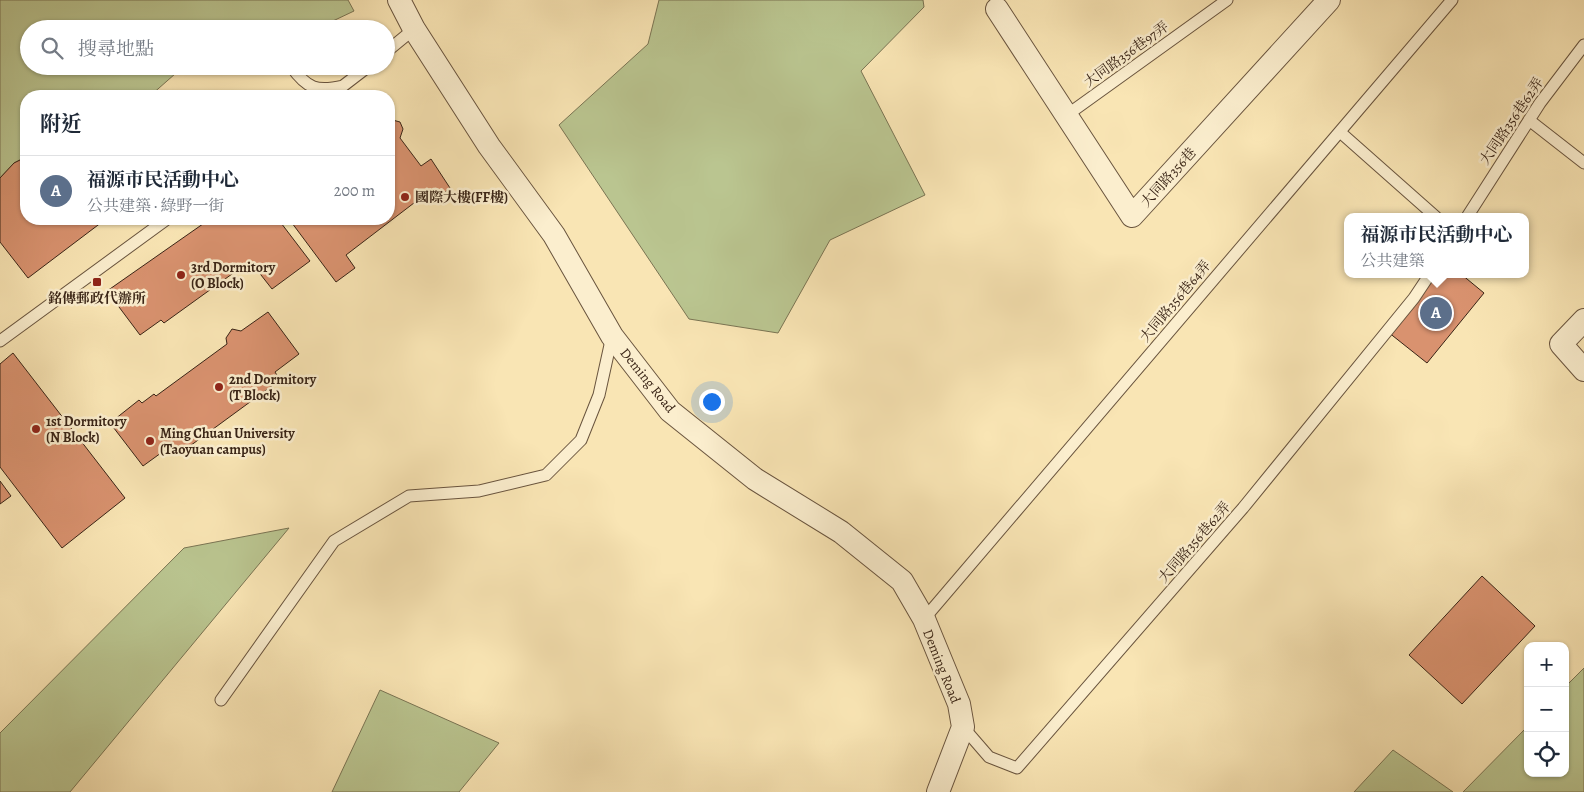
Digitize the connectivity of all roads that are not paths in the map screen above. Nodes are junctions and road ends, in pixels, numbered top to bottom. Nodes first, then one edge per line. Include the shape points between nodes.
1 (399, 0) edge
2 (1227, 0) edge
3 (1329, 0) edge
4 (1449, 1) edge
5 (1004, 5) edge
6 (414, 30) junction
7 (395, 45) edge
8 (1584, 45) edge
9 (297, 75) edge
10 (357, 75) edge
11 (343, 86) junction
12 (328, 90) edge
13 (328, 90) edge
14 (337, 90) edge
15 (1067, 115) junction
16 (1529, 120) junction
17 (1340, 132) junction
18 (1584, 163) edge
19 (1431, 213) edge
20 (1470, 213) edge
21 (160, 225) edge
22 (1427, 278) edge
23 (1584, 320) edge
24 (612, 336) junction
25 (0, 341) edge
26 (1584, 370) edge
27 (924, 619) junction
28 (221, 700) dead end
29 (963, 727) junction
30 (938, 792) edge

1 - 6 street, Deming Road
2 - 15 lane, 大同路356巷97弄
3 - 15 street, 大同路356巷 via 1132,216
4 - 17 lane, 大同路356巷64弄
5 - 15 street, 大同路356巷
6 - 7 lane
6 - 24 street, Deming Road via 489,146 554,235
8 - 16 lane, 大同路356巷62弄
9 - 12 lane via 312,88
10 - 11 lane
11 - 13 lane
11 - 14 lane
16 - 18 lane
16 - 20 lane, 大同路356巷62弄
17 - 19 lane
17 - 27 lane, 大同路356巷64弄
21 - 25 lane
22 - 29 lane, 大同路356巷62弄 via 1243,508 1017,768 988,757
23 - 26 street via 1561,344
24 - 27 street, Deming Road via 670,411 755,479 841,532 902,581
24 - 28 lane via 599,395 581,440 546,475 479,491 409,496 334,541
27 - 29 street, Deming Road via 959,704
29 - 30 street

